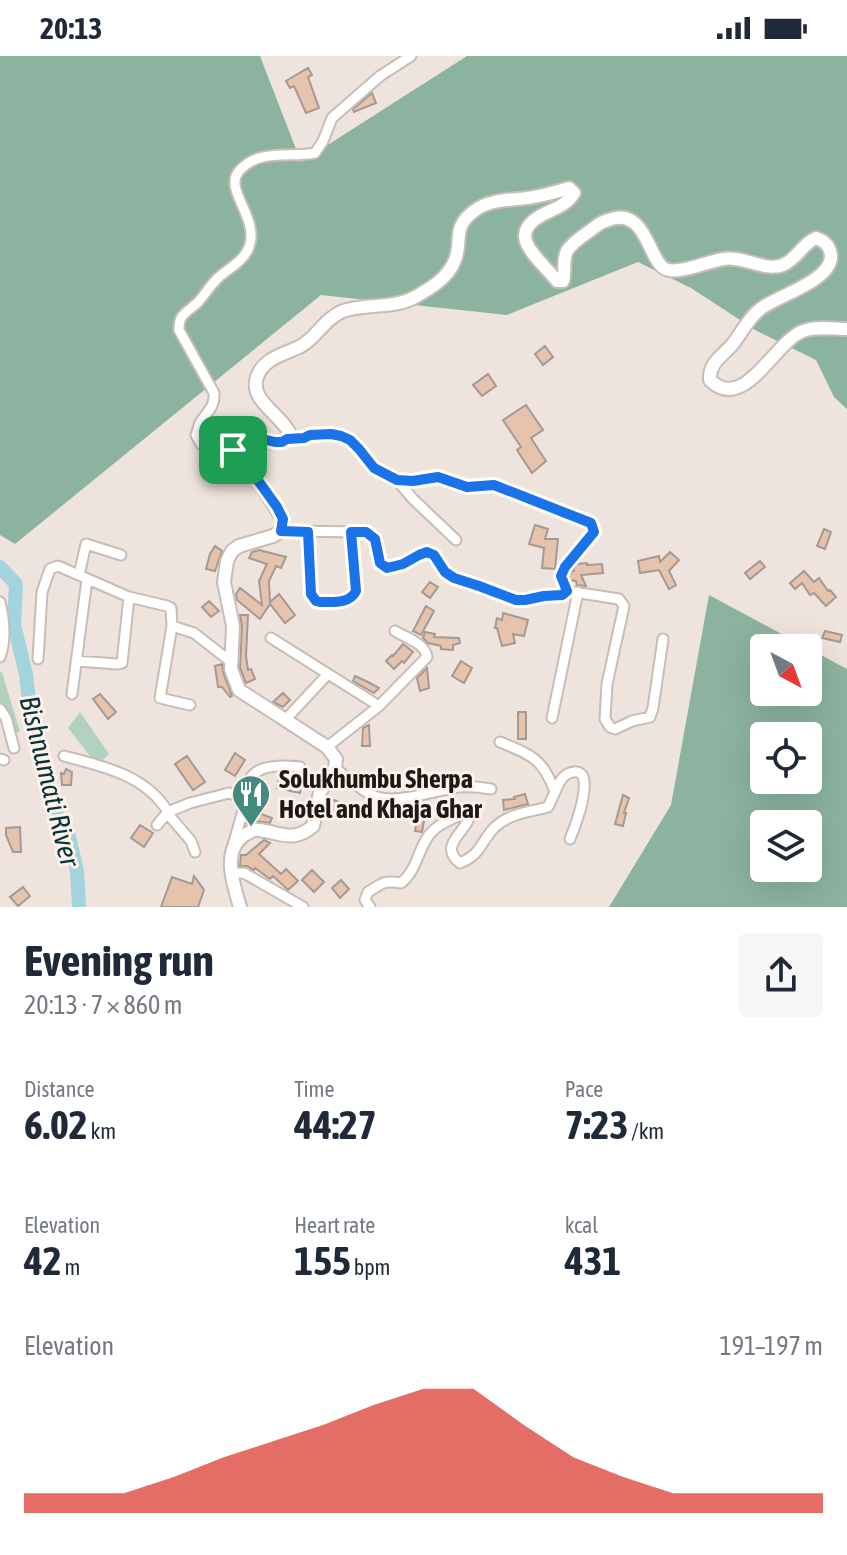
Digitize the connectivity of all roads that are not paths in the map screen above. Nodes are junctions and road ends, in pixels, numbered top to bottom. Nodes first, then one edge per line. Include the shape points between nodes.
1 (411, 56) edge
2 (847, 329) edge
3 (287, 439) junction
4 (233, 450) junction
5 (397, 480) junction
6 (281, 531) junction
7 (308, 532) junction
8 (351, 532) junction
9 (456, 540) dead end
10 (121, 555) dead end
11 (83, 577) junction
12 (567, 591) junction
13 (578, 592) junction
14 (129, 597) junction
15 (0, 602) edge
16 (172, 626) junction
17 (395, 631) dead end
18 (271, 638) dead end
19 (663, 639) dead end
20 (0, 657) edge
21 (38, 659) dead end
22 (76, 661) junction
23 (231, 662) junction
24 (328, 674) junction
25 (72, 694) dead end
26 (190, 705) dead end
27 (379, 706) junction
28 (0, 709) edge
29 (552, 718) dead end
30 (286, 719) junction
31 (500, 742) dead end
32 (327, 747) junction
33 (14, 748) dead end
34 (64, 756) dead end
35 (300, 767) dead end
36 (335, 768) junction
37 (491, 789) dead end
38 (555, 792) junction
39 (244, 800) junction
40 (168, 813) junction
41 (157, 825) dead end
42 (570, 839) dead end
43 (232, 848) junction
44 (195, 852) dead end
45 (232, 873) junction
46 (240, 907) edge
47 (303, 907) edge
48 (370, 907) edge

1 - 4 street via 332,118 315,153 264,156 235,178 251,229 249,250 185,313 179,330 214,393 212,409 196,435 212,452
2 - 3 street via 804,330 742,387 716,386 709,371 749,320 826,269 831,260 824,241 809,241 780,266 724,258 669,270 637,225 618,217 600,222 568,248 565,275 557,281 526,243 524,232 528,223 567,203 574,193 569,188 510,199 474,211 460,226 456,258 441,281 403,302 335,315 301,346 262,368 258,396 285,423
3 - 4 street via 275,442 229,427 226,440
3 - 5 street via 341,436 374,468
4 - 6 street via 277,507
5 - 9 street
5 - 12 street via 438,477 467,487 494,485 591,523 594,532 561,576
6 - 7 street
6 - 23 street via 239,546 227,561
7 - 8 street
7 - 8 street via 311,594 320,602 354,596
8 - 12 street via 366,532 375,539 380,563 387,568 427,552 454,578 516,600
10 - 11 street via 86,544
11 - 14 street
11 - 21 street via 58,566 50,569 42,592
11 - 22 street
12 - 13 street
13 - 19 street via 619,599 624,606 607,684 605,719 610,727 650,717
13 - 29 street
14 - 16 street via 171,608
14 - 22 street via 122,663
15 - 20 street
16 - 23 street via 194,633
16 - 26 street via 160,698
17 - 27 street via 423,647 427,657
18 - 24 street
22 - 25 street
23 - 30 street via 239,690
24 - 27 street
24 - 30 street
27 - 32 street
28 - 33 street
30 - 32 street
31 - 38 street via 540,762
32 - 36 street via 336,759
34 - 40 street via 119,772 162,801
35 - 39 street via 269,767 251,776
36 - 37 street via 382,799 457,787
36 - 43 street via 320,792 307,832 293,837 255,829
38 - 42 street via 568,773 582,774 583,793
38 - 48 street via 548,807 521,812 497,825 476,854 460,863 452,842 470,816 464,813 440,825 426,840 406,880 391,880 368,892 365,900
39 - 40 street via 229,793
39 - 43 street
40 - 41 street
40 - 44 street
43 - 45 street
45 - 46 street
45 - 47 street via 244,873

